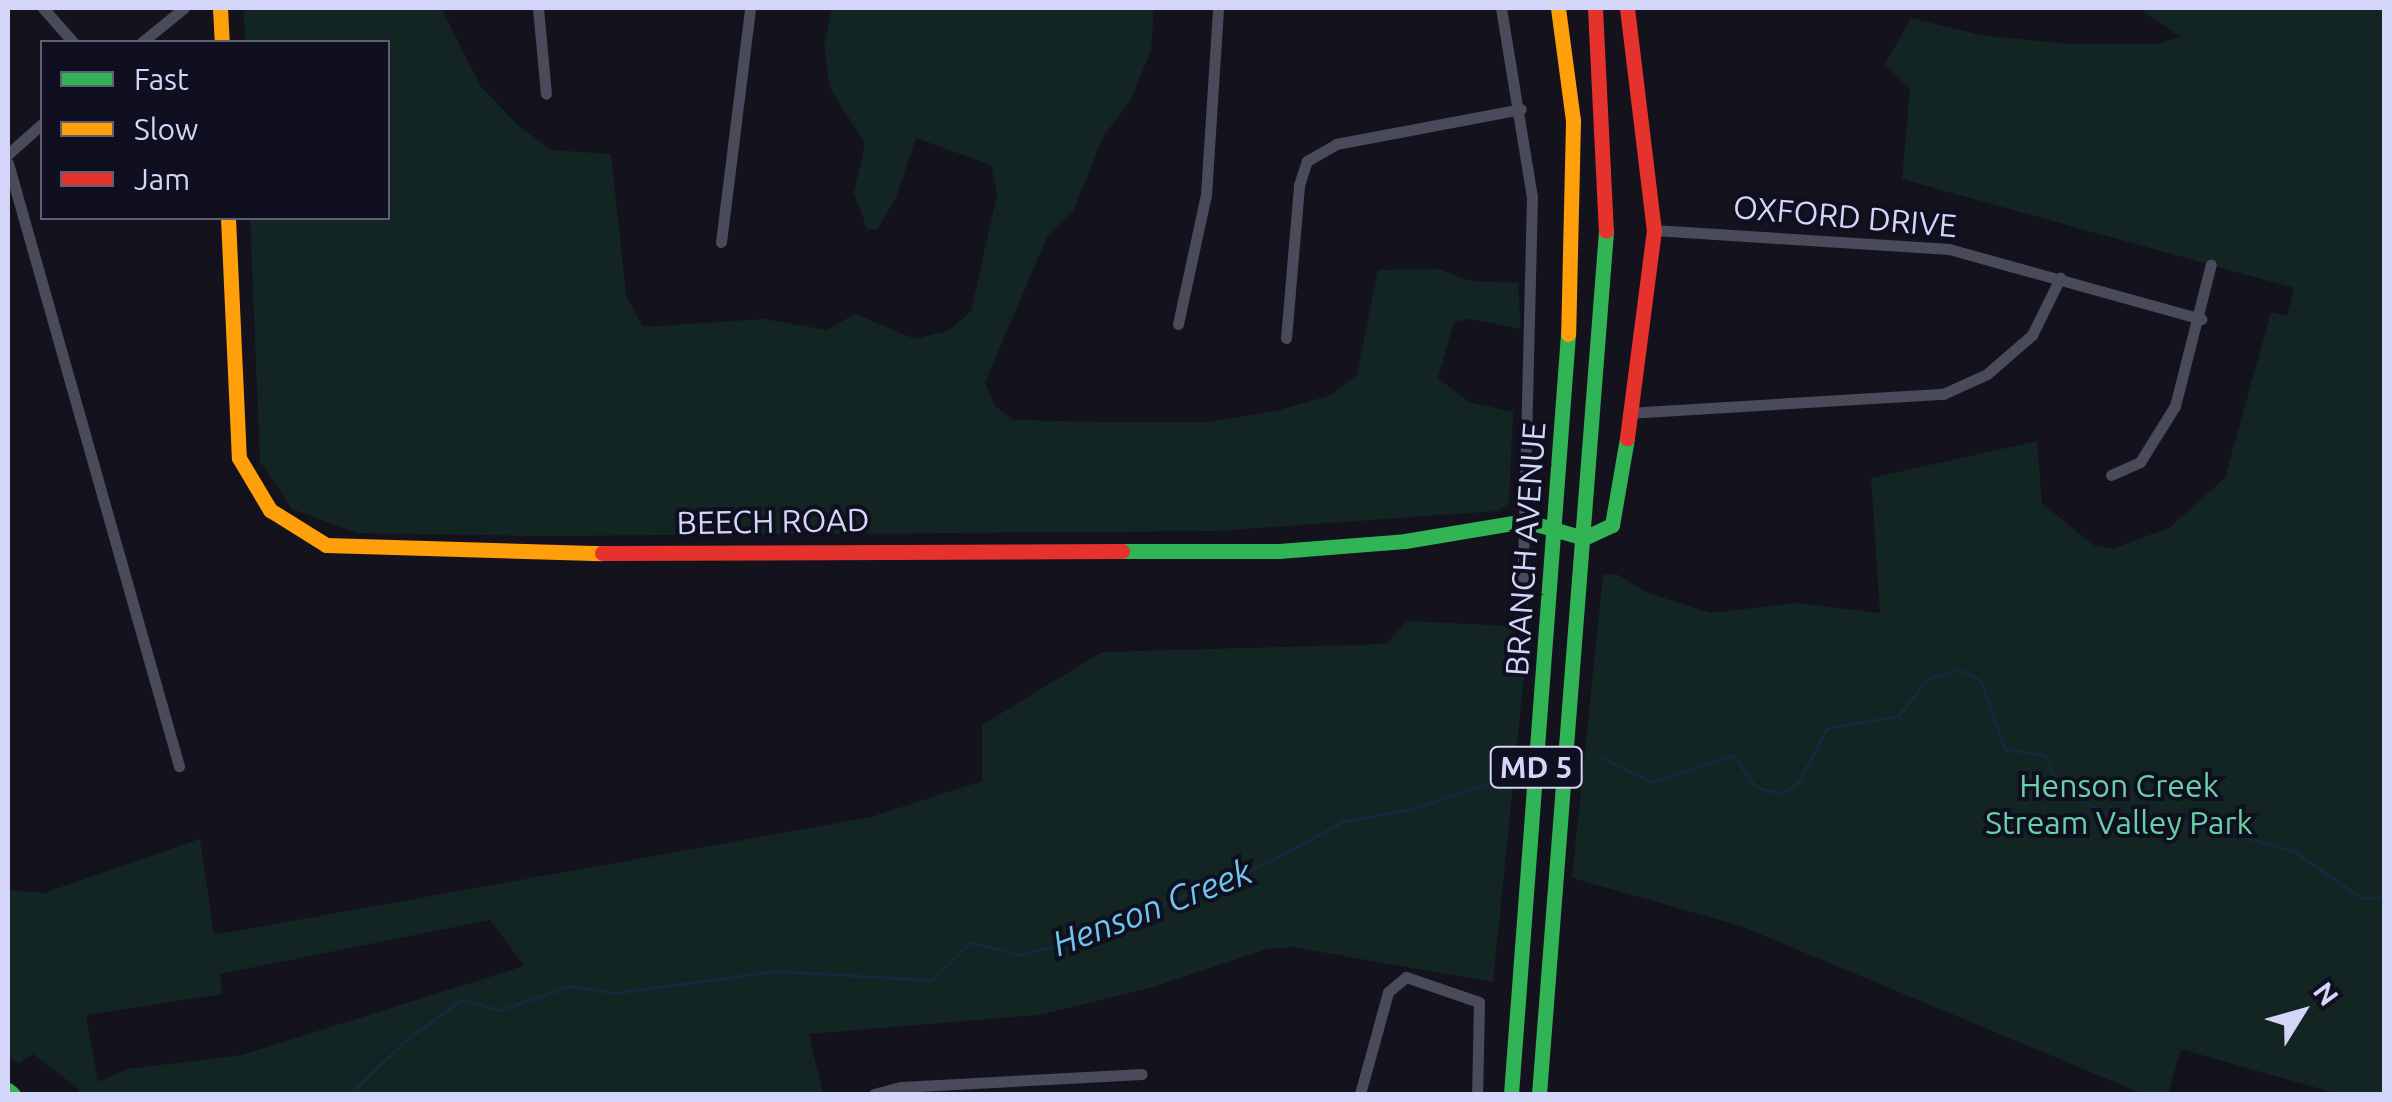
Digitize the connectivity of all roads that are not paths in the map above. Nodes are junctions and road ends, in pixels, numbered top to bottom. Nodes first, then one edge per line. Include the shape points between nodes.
1 (43, 8) edge
2 (184, 8) edge
3 (220, 8) edge
4 (538, 8) edge
5 (750, 8) edge
6 (1218, 8) edge
7 (1501, 8) edge
8 (1558, 8) edge
9 (1595, 8) edge
10 (1628, 8) edge
11 (71, 40) edge
12 (144, 40) edge
13 (222, 40) edge
14 (546, 94) dead end
15 (1521, 108) junction
16 (40, 126) edge
17 (8, 154) edge
18 (8, 164) edge
19 (228, 220) edge
20 (1654, 230) junction
21 (721, 242) dead end
22 (2211, 264) dead end
23 (2060, 278) junction
24 (2201, 320) junction
25 (1178, 324) dead end
26 (1286, 338) dead end
27 (1628, 413) junction
28 (2111, 475) dead end
29 (1525, 521) junction
30 (1554, 528) junction
31 (1584, 538) junction
32 (1522, 621) dead end
33 (179, 766) dead end
34 (1142, 1074) dead end
35 (874, 1094) edge
36 (1360, 1094) edge
37 (1476, 1094) edge
38 (1510, 1094) edge
39 (1538, 1094) edge

1 - 11 street
2 - 12 street
3 - 13 main road
4 - 14 street
5 - 21 street
6 - 25 street via 1206,195
7 - 15 street
8 - 30 main road, BRANCH AVENUE / MD 5 via 1575,200
9 - 31 main road, BRANCH AVENUE / MD 5 via 1608,180
10 - 20 main road
15 - 26 street via 1336,144 1307,161 1299,185
15 - 29 street via 1532,197
16 - 17 street
18 - 33 street
19 - 29 main road, BEECH ROAD via 239,458 270,510 326,544 460,553 1297,550
20 - 23 street, OXFORD DRIVE via 1923,246
20 - 27 main road
22 - 24 street
23 - 24 street, OXFORD DRIVE
23 - 27 street via 2042,320 2011,355 1943,394
24 - 28 street via 2163,431 2140,462
27 - 31 main road via 1618,510 1612,525
29 - 30 main road, BEECH ROAD
29 - 32 street
30 - 31 main road, BEECH ROAD
30 - 38 main road, BRANCH AVENUE / MD 5
31 - 39 main road, BRANCH AVENUE / MD 5
34 - 35 street
36 - 37 street via 1388,992 1406,977 1474,997 1482,1012

